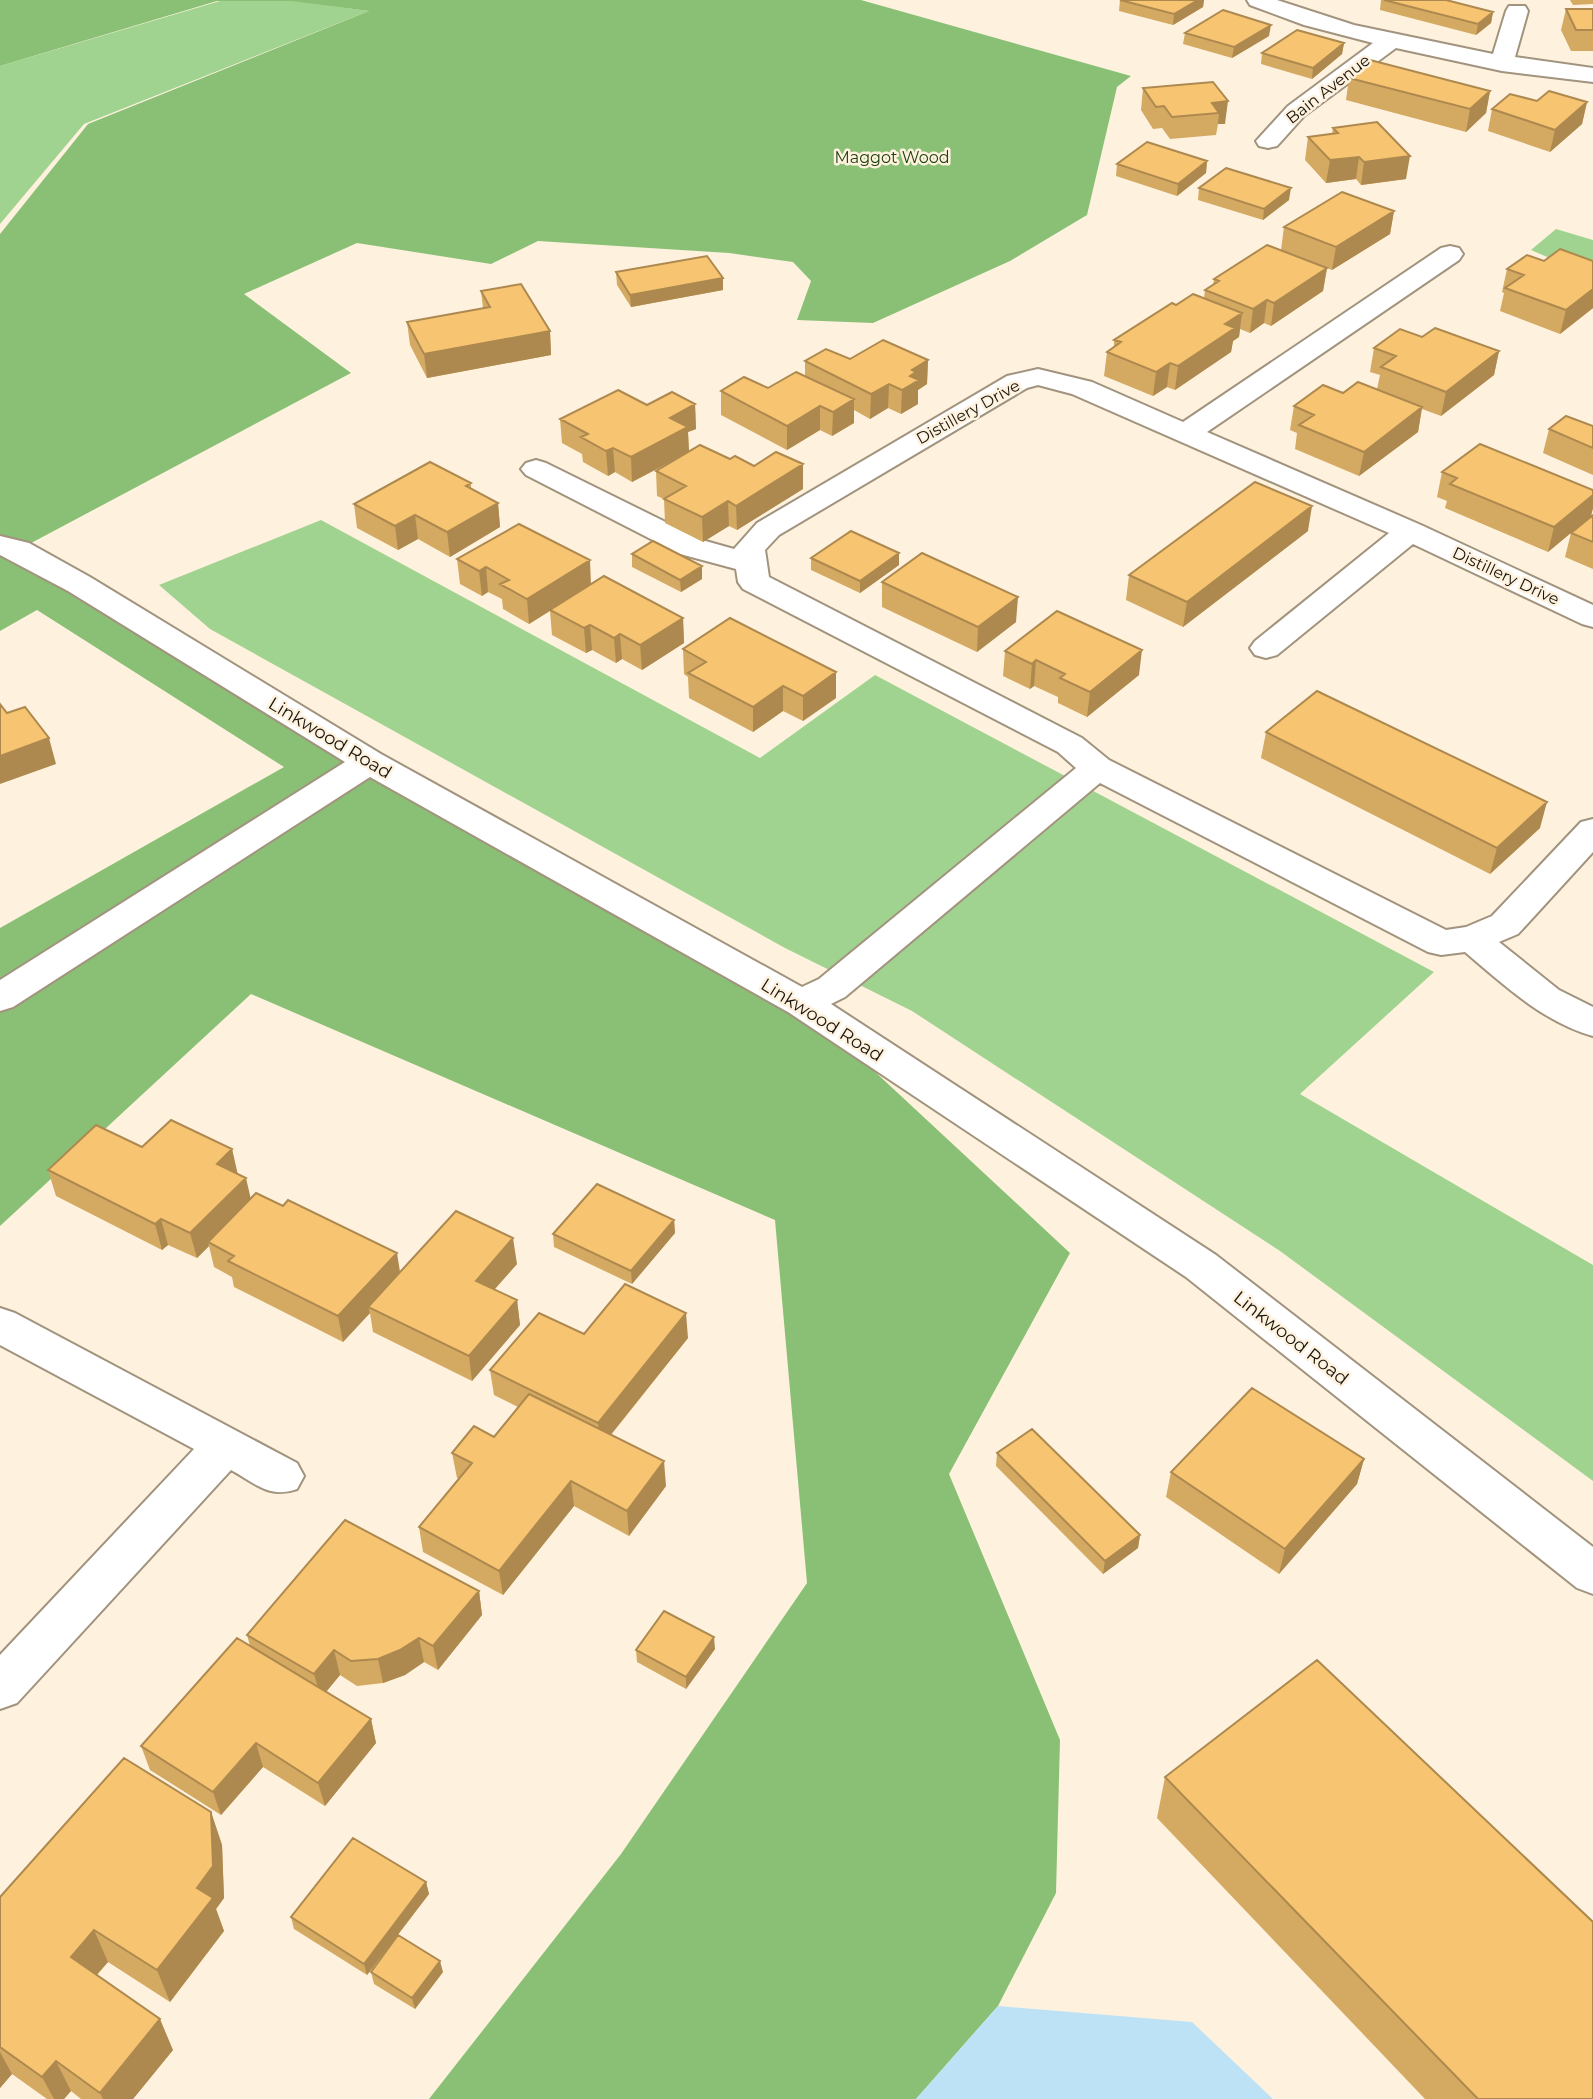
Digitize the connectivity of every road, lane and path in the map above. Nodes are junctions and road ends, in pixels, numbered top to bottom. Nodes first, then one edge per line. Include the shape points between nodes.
1 (1258, 0) edge
2 (1517, 11) dead end
3 (1391, 41) junction
4 (1502, 64) junction
5 (1593, 75) edge
6 (1268, 141) dead end
7 (1450, 254) dead end
8 (1186, 433) junction
9 (536, 469) dead end
10 (1410, 531) junction
11 (0, 545) edge
12 (751, 563) junction
13 (1593, 617) edge
14 (1266, 648) dead end
15 (369, 762) junction
16 (1097, 768) junction
17 (1593, 830) edge
18 (1472, 939) junction
19 (0, 998) edge
20 (801, 1003) junction
21 (1593, 1023) edge
22 (0, 1325) edge
23 (226, 1445) junction
24 (281, 1476) dead end
25 (1593, 1574) edge
26 (0, 1688) edge

1 - 3 street, Bain Avenue via 1283,12
2 - 4 street
3 - 4 street, Bain Avenue
3 - 6 street, Bain Avenue via 1296,111
4 - 5 street, Bain Avenue
7 - 8 street
8 - 10 street, Distillery Drive
8 - 12 street, Distillery Drive via 1082,388 1038,377 1017,382 768,529 749,548
9 - 12 street via 691,547
10 - 13 street, Distillery Drive
10 - 14 street
11 - 15 street, Linkwood Road via 79,584
12 - 16 street via 754,582 1070,745
15 - 19 street
15 - 20 street, Linkwood Road
16 - 18 street via 1441,943
16 - 20 street via 832,988
17 - 18 street via 1505,925
18 - 21 street via 1546,999
20 - 25 street, Linkwood Road via 1201,1266
22 - 23 street
23 - 24 street
23 - 26 street

